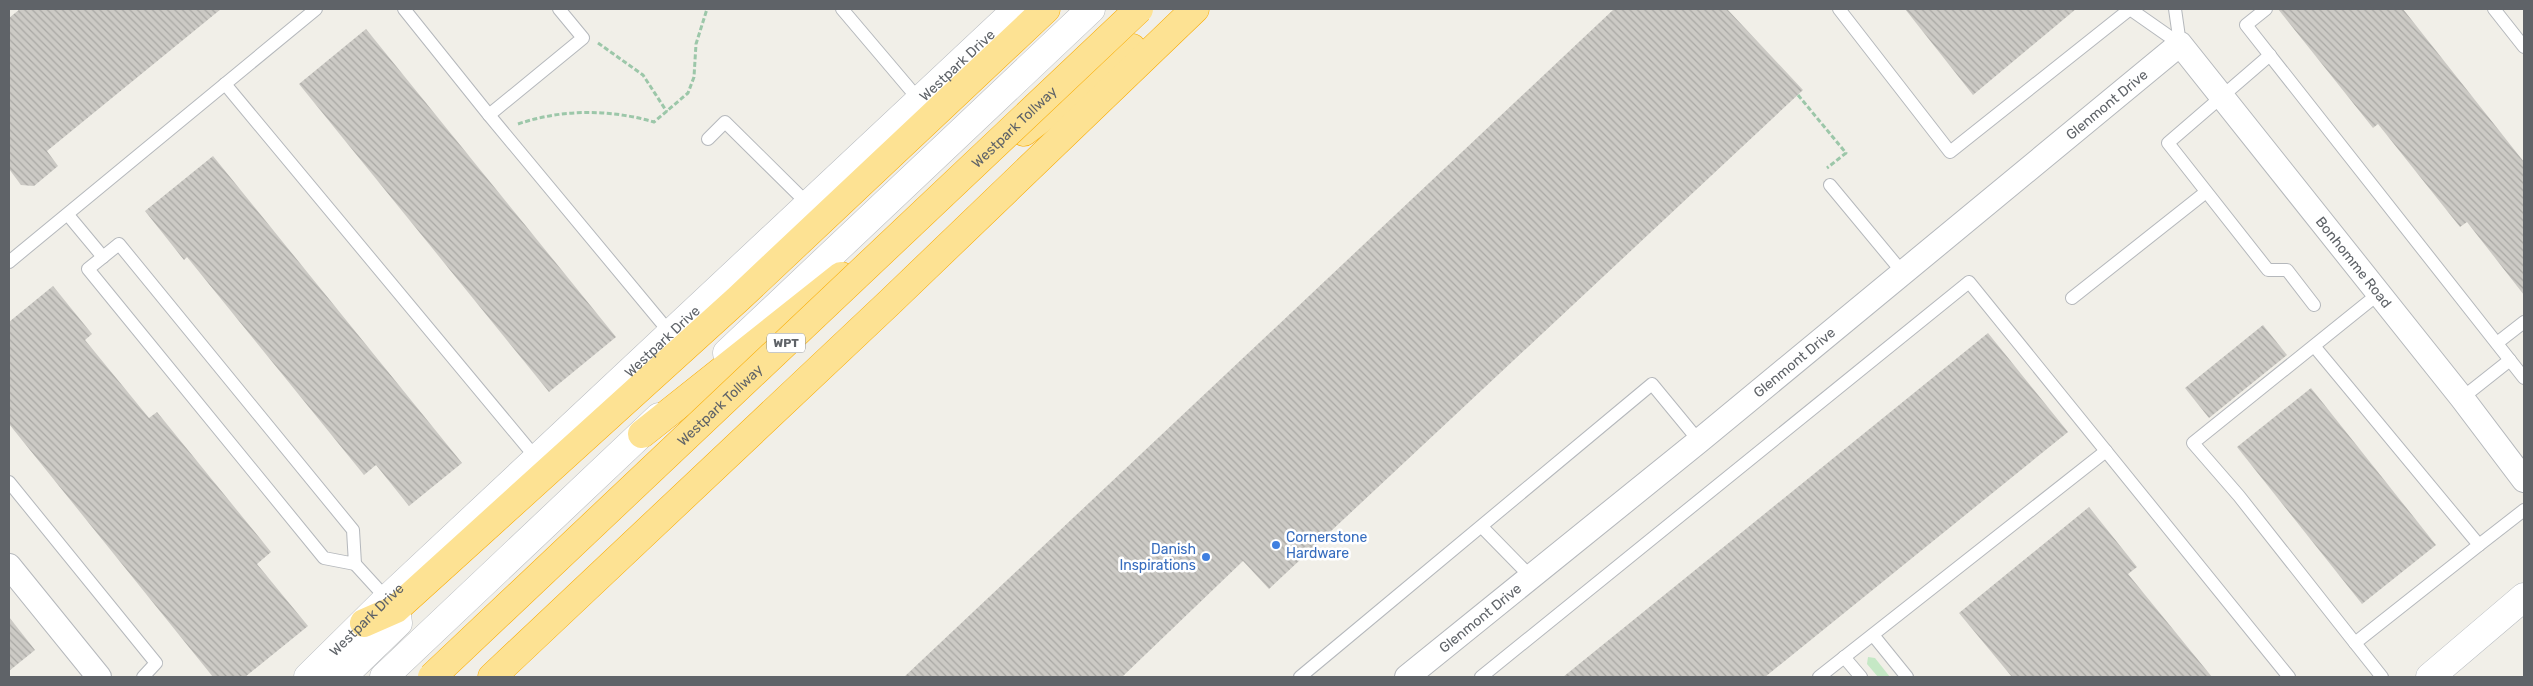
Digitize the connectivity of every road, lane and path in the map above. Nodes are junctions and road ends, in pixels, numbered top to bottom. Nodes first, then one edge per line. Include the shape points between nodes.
1 (316, 9) edge
2 (404, 9) edge
3 (559, 9) edge
4 (707, 9) edge
5 (842, 9) edge
6 (1017, 9) edge
7 (1046, 9) edge
8 (1091, 9) edge
9 (1139, 9) edge
10 (1182, 9) edge
11 (1194, 9) edge
12 (1839, 9) edge
13 (2130, 9) edge
14 (2175, 9) edge
15 (2266, 9) edge
16 (2494, 9) edge
17 (583, 38) junction
18 (2180, 44) junction
19 (2524, 47) edge
20 (2270, 55) junction
21 (225, 84) junction
22 (1798, 95) dead end
23 (2223, 97) junction
24 (920, 101) junction
25 (667, 112) junction
26 (488, 115) junction
27 (501, 130) junction
28 (708, 139) dead end
29 (1830, 185) joint
30 (2206, 192) junction
31 (809, 205) junction
32 (68, 215) junction
33 (103, 257) junction
34 (9, 262) edge
35 (1903, 274) junction
36 (2377, 295) junction
37 (2072, 298) dead end
38 (2314, 305) dead end
39 (2524, 322) edge
40 (671, 334) junction
41 (2497, 343) junction
42 (2314, 346) junction
43 (2510, 360) junction
44 (2524, 378) edge
45 (2462, 398) junction
46 (642, 434) junction
47 (1700, 440) junction
48 (2106, 451) junction
49 (537, 459) junction
50 (2524, 480) edge
51 (9, 482) edge
52 (2524, 510) edge
53 (1482, 527) junction
54 (2479, 545) junction
55 (355, 564) junction
56 (9, 566) edge
57 (1531, 577) junction
58 (2524, 597) edge
59 (392, 604) junction
60 (364, 623) joint
61 (1873, 635) junction
62 (2355, 643) junction
63 (1844, 657) junction
64 (99, 677) edge
65 (143, 677) edge
66 (308, 677) edge
67 (342, 677) edge
68 (384, 677) edge
69 (432, 677) edge
70 (492, 677) edge
71 (1300, 677) edge
72 (1407, 677) edge
73 (1481, 677) edge
74 (1819, 677) edge
75 (1861, 677) edge
76 (1907, 677) edge
77 (2289, 677) edge
78 (2382, 677) edge
79 (2430, 677) edge

1 - 21 lane
2 - 26 lane
3 - 17 lane
4 - 25 path via 696,44 694,76 688,93
5 - 24 lane
6 - 24 main road, Westpark Drive
7 - 59 highway via 738,299
8 - 46 main road
9 - 69 highway, Westpark Tollway / WPT, bridge
10 - 46 highway
11 - 70 highway via 890,302
12 - 13 lane via 1950,152
13 - 18 lane
14 - 18 lane
15 - 20 lane via 2246,25
16 - 19 lane
17 - 25 path via 599,44 643,75
17 - 26 lane
18 - 23 street, Bonhomme Road
18 - 35 street, Glenmont Drive
20 - 23 lane
20 - 41 lane
21 - 32 lane
21 - 49 lane
22 - 29 path via 1846,153 1820,174
23 - 30 lane via 2168,143
23 - 36 street, Bonhomme Road
24 - 31 main road, Westpark Drive
25 - 27 path via 654,122 630,115 580,112 536,118
26 - 27 lane
27 - 40 lane
28 - 31 lane via 725,122
29 - 35 lane
30 - 37 lane
30 - 38 lane via 2268,270 2287,270
31 - 40 main road, Westpark Drive
32 - 33 lane
32 - 34 lane
33 - 55 lane via 88,269 324,558
33 - 55 lane via 119,244 126,251 354,530
35 - 47 street, Glenmont Drive
36 - 42 lane
36 - 45 street, Bonhomme Road
39 - 41 lane
40 - 49 main road, Westpark Drive
41 - 43 lane
42 - 54 lane
42 - 62 lane via 2193,443
43 - 44 lane
43 - 45 lane
45 - 50 street, Bonhomme Road
46 - 68 main road
47 - 53 lane via 1652,384
47 - 57 street, Glenmont Drive
48 - 61 lane
48 - 73 lane via 1969,282
48 - 77 lane
49 - 59 main road, Westpark Drive
51 - 65 lane via 156,663
52 - 54 lane
53 - 57 lane
53 - 71 lane
54 - 62 lane
55 - 59 lane
56 - 64 street
57 - 72 street, Glenmont Drive
58 - 79 main road
59 - 60 highway
59 - 67 main road via 398,623
60 - 66 main road, Westpark Drive
61 - 63 lane
61 - 76 lane
62 - 78 lane
63 - 74 lane
63 - 75 lane

